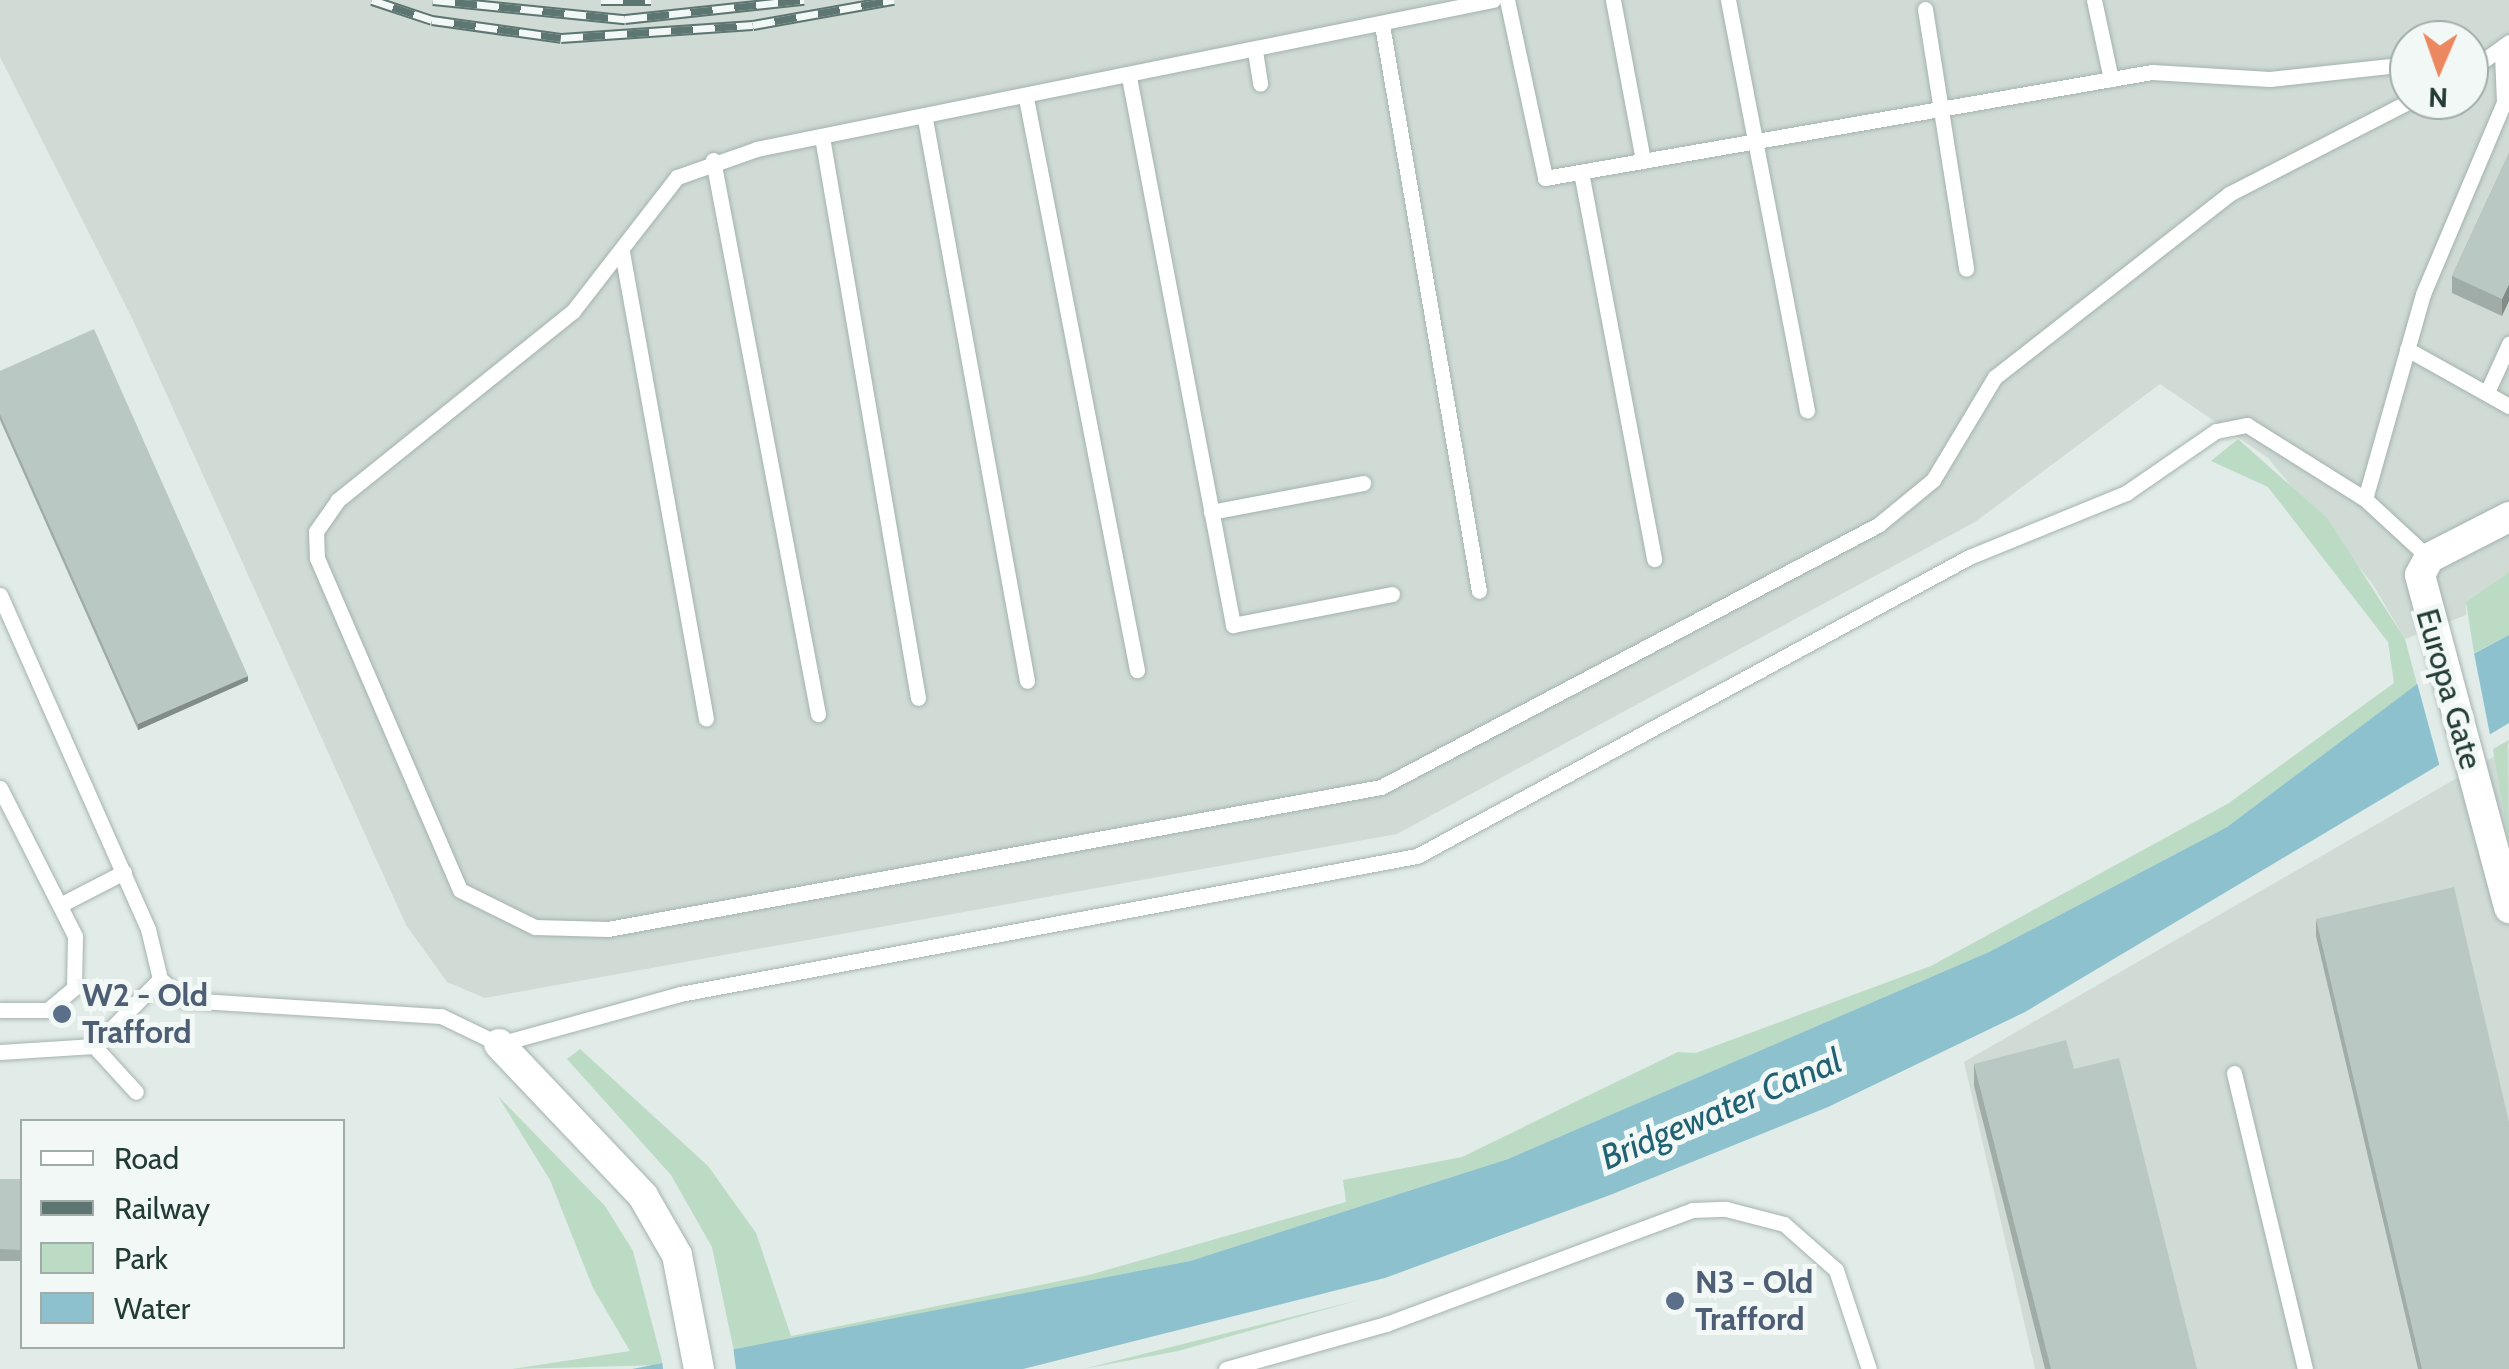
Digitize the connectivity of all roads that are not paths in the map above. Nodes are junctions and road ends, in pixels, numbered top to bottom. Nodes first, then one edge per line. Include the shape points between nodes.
1 (1493, 0) edge
2 (1507, 0) edge
3 (1613, 0) edge
4 (1728, 0) edge
5 (2094, 0) edge
6 (1925, 9) dead end
7 (1382, 24) junction
8 (2506, 48) edge
9 (1255, 51) junction
10 (2389, 66) edge
11 (1129, 77) junction
12 (2111, 80) junction
13 (1260, 84) dead end
14 (1026, 98) junction
15 (1943, 109) junction
16 (2389, 112) edge
17 (925, 119) junction
18 (822, 137) junction
19 (1756, 141) junction
20 (713, 160) junction
21 (1643, 162) junction
22 (1581, 172) junction
23 (622, 252) junction
24 (1966, 269) dead end
25 (2509, 344) edge
26 (2407, 349) junction
27 (2488, 390) junction
28 (2509, 406) edge
29 (1806, 410) dead end
30 (1362, 483) dead end
31 (2365, 499) junction
32 (1211, 512) junction
33 (2509, 517) edge
34 (2429, 558) junction
35 (1654, 560) dead end
36 (1480, 592) dead end
37 (1392, 594) dead end
38 (0, 595) edge
39 (1137, 670) dead end
40 (1027, 681) dead end
41 (918, 698) dead end
42 (818, 714) dead end
43 (706, 719) dead end
44 (0, 788) edge
45 (124, 872) junction
46 (60, 905) junction
47 (2509, 908) edge
48 (160, 979) junction
49 (0, 1010) edge
50 (499, 1044) junction
51 (94, 1046) junction
52 (0, 1052) edge
53 (2234, 1073) dead end
54 (136, 1092) dead end
55 (699, 1369) edge
56 (1226, 1369) edge
57 (1869, 1369) edge
58 (2304, 1369) edge

1 - 7 lane
2 - 22 lane via 1545,178
3 - 21 lane
4 - 19 lane
5 - 12 lane
6 - 15 lane
7 - 9 lane
7 - 36 lane
8 - 26 lane via 2504,102
9 - 11 lane
9 - 13 lane
10 - 12 lane via 2270,79 2192,71
11 - 14 lane
11 - 32 lane
12 - 15 lane
14 - 17 lane
14 - 39 lane
15 - 19 lane
15 - 24 lane
16 - 23 lane via 2229,194 1995,376 1910,504 1420,772 1346,797 1056,852 608,928 535,927 460,890 314,544 338,500 507,371
17 - 18 lane
17 - 40 lane
18 - 20 lane
18 - 41 lane
19 - 21 lane
19 - 29 lane
20 - 23 lane via 677,177
20 - 42 lane
21 - 22 lane
22 - 35 lane
23 - 43 lane
25 - 27 lane
26 - 27 lane
26 - 31 lane
27 - 28 lane
30 - 32 lane
31 - 34 lane
31 - 50 lane via 2247,425 2216,431 2126,493 1969,557 1417,856 680,994
32 - 37 lane via 1233,625
33 - 34 street
34 - 47 street, Europa Gate via 2420,575
38 - 45 lane
44 - 46 lane
45 - 46 lane
45 - 48 lane
46 - 49 lane via 75,936 74,988 48,1010
48 - 50 lane via 184,1000 442,1016
48 - 51 lane
50 - 55 street via 643,1196 677,1255
51 - 52 lane
51 - 54 lane
53 - 58 lane
56 - 57 lane via 1386,1324 1692,1210 1726,1209 1784,1224 1836,1270

